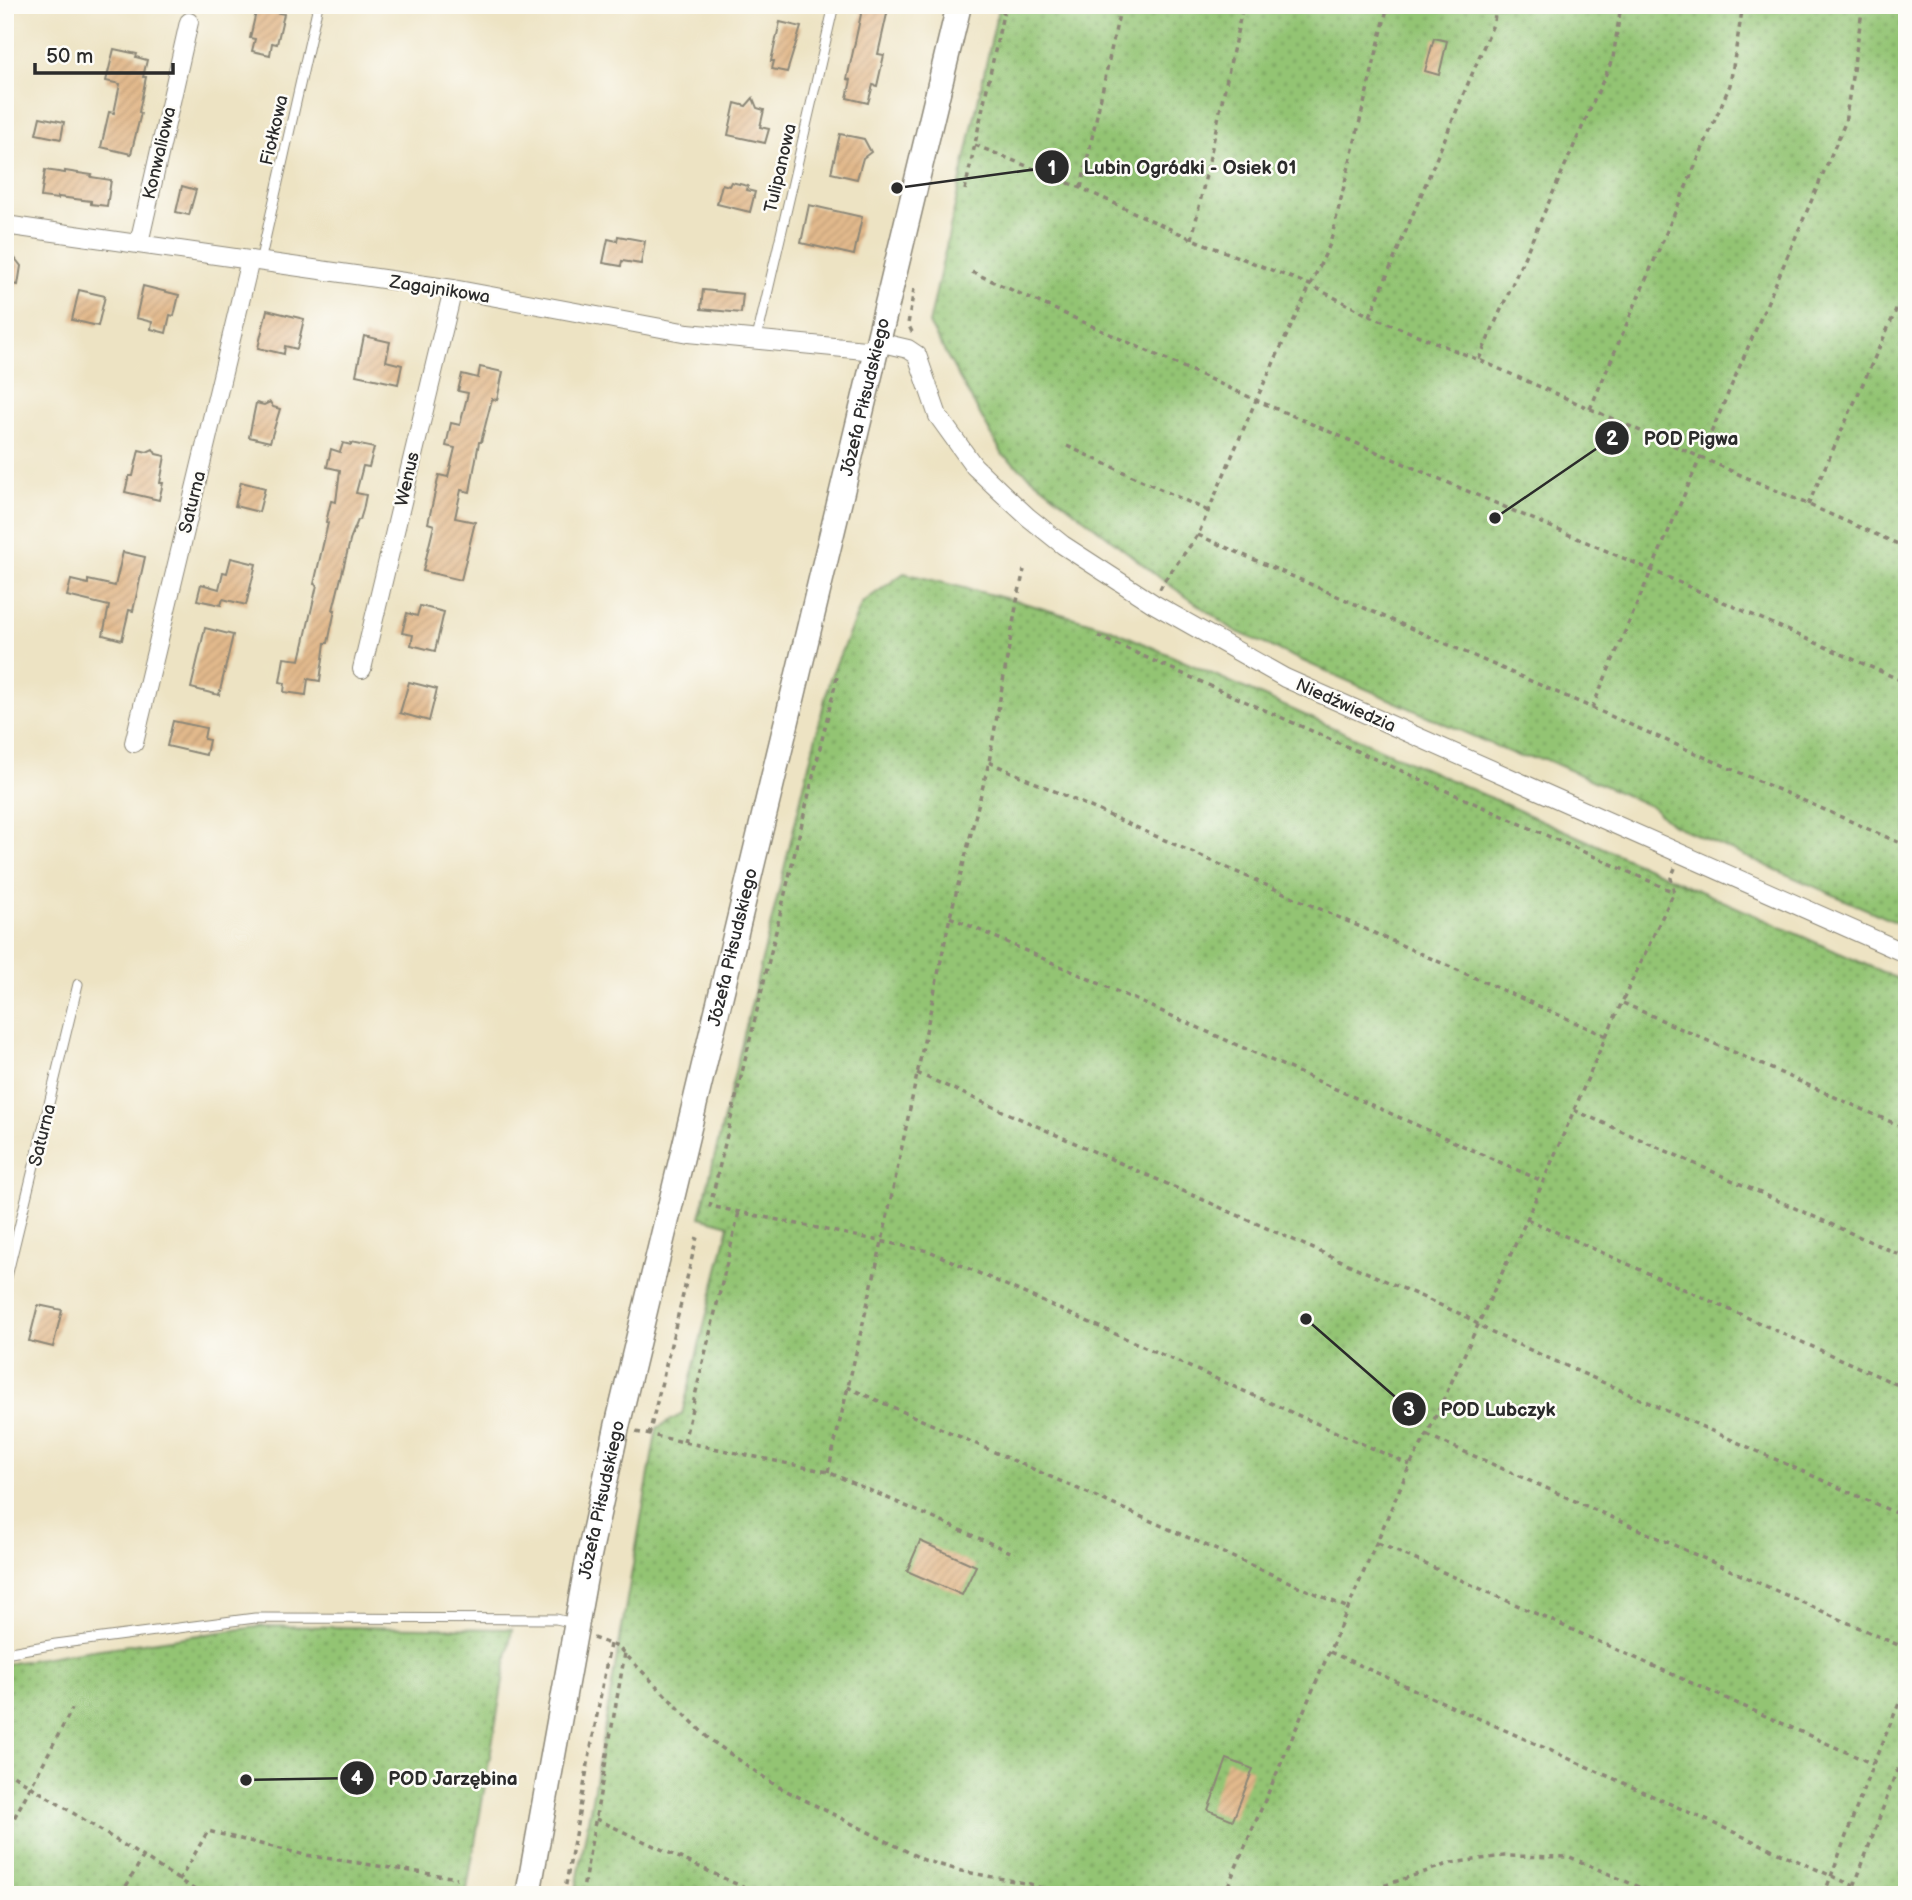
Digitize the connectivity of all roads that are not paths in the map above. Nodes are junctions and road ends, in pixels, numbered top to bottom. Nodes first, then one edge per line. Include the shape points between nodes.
1 (318, 5) edge
2 (834, 5) edge
3 (959, 5) edge
4 (189, 22) dead end
5 (5, 225) edge
6 (139, 243) junction
7 (255, 261) junction
8 (453, 289) junction
9 (757, 338) junction
10 (877, 347) junction
11 (362, 669) dead end
12 (134, 743) dead end
13 (1907, 954) edge
14 (78, 985) dead end
15 (5, 1284) edge
16 (576, 1623) junction
17 (5, 1653) edge
18 (528, 1895) edge

1 - 7 lane, Fiołkowa
2 - 9 lane, Tulipanowa
3 - 10 street, Józefa Piłsudskiego
4 - 6 street, Konwaliowa
5 - 6 street, Zagajnikowa
6 - 7 street, Zagajnikowa
7 - 8 street, Zagajnikowa
7 - 12 street, Saturna
8 - 9 street, Zagajnikowa via 688,332
8 - 11 street, Wenus
9 - 10 street, Zagajnikowa
10 - 13 street, Niedźwiedzia via 908,349 917,355 938,416 974,466 1001,492 1063,545 1154,604 1285,678
10 - 16 street, Józefa Piłsudskiego via 617,1427
14 - 15 lane, Saturna
16 - 17 lane via 556,1619 255,1618
16 - 18 street, Józefa Piłsudskiego

